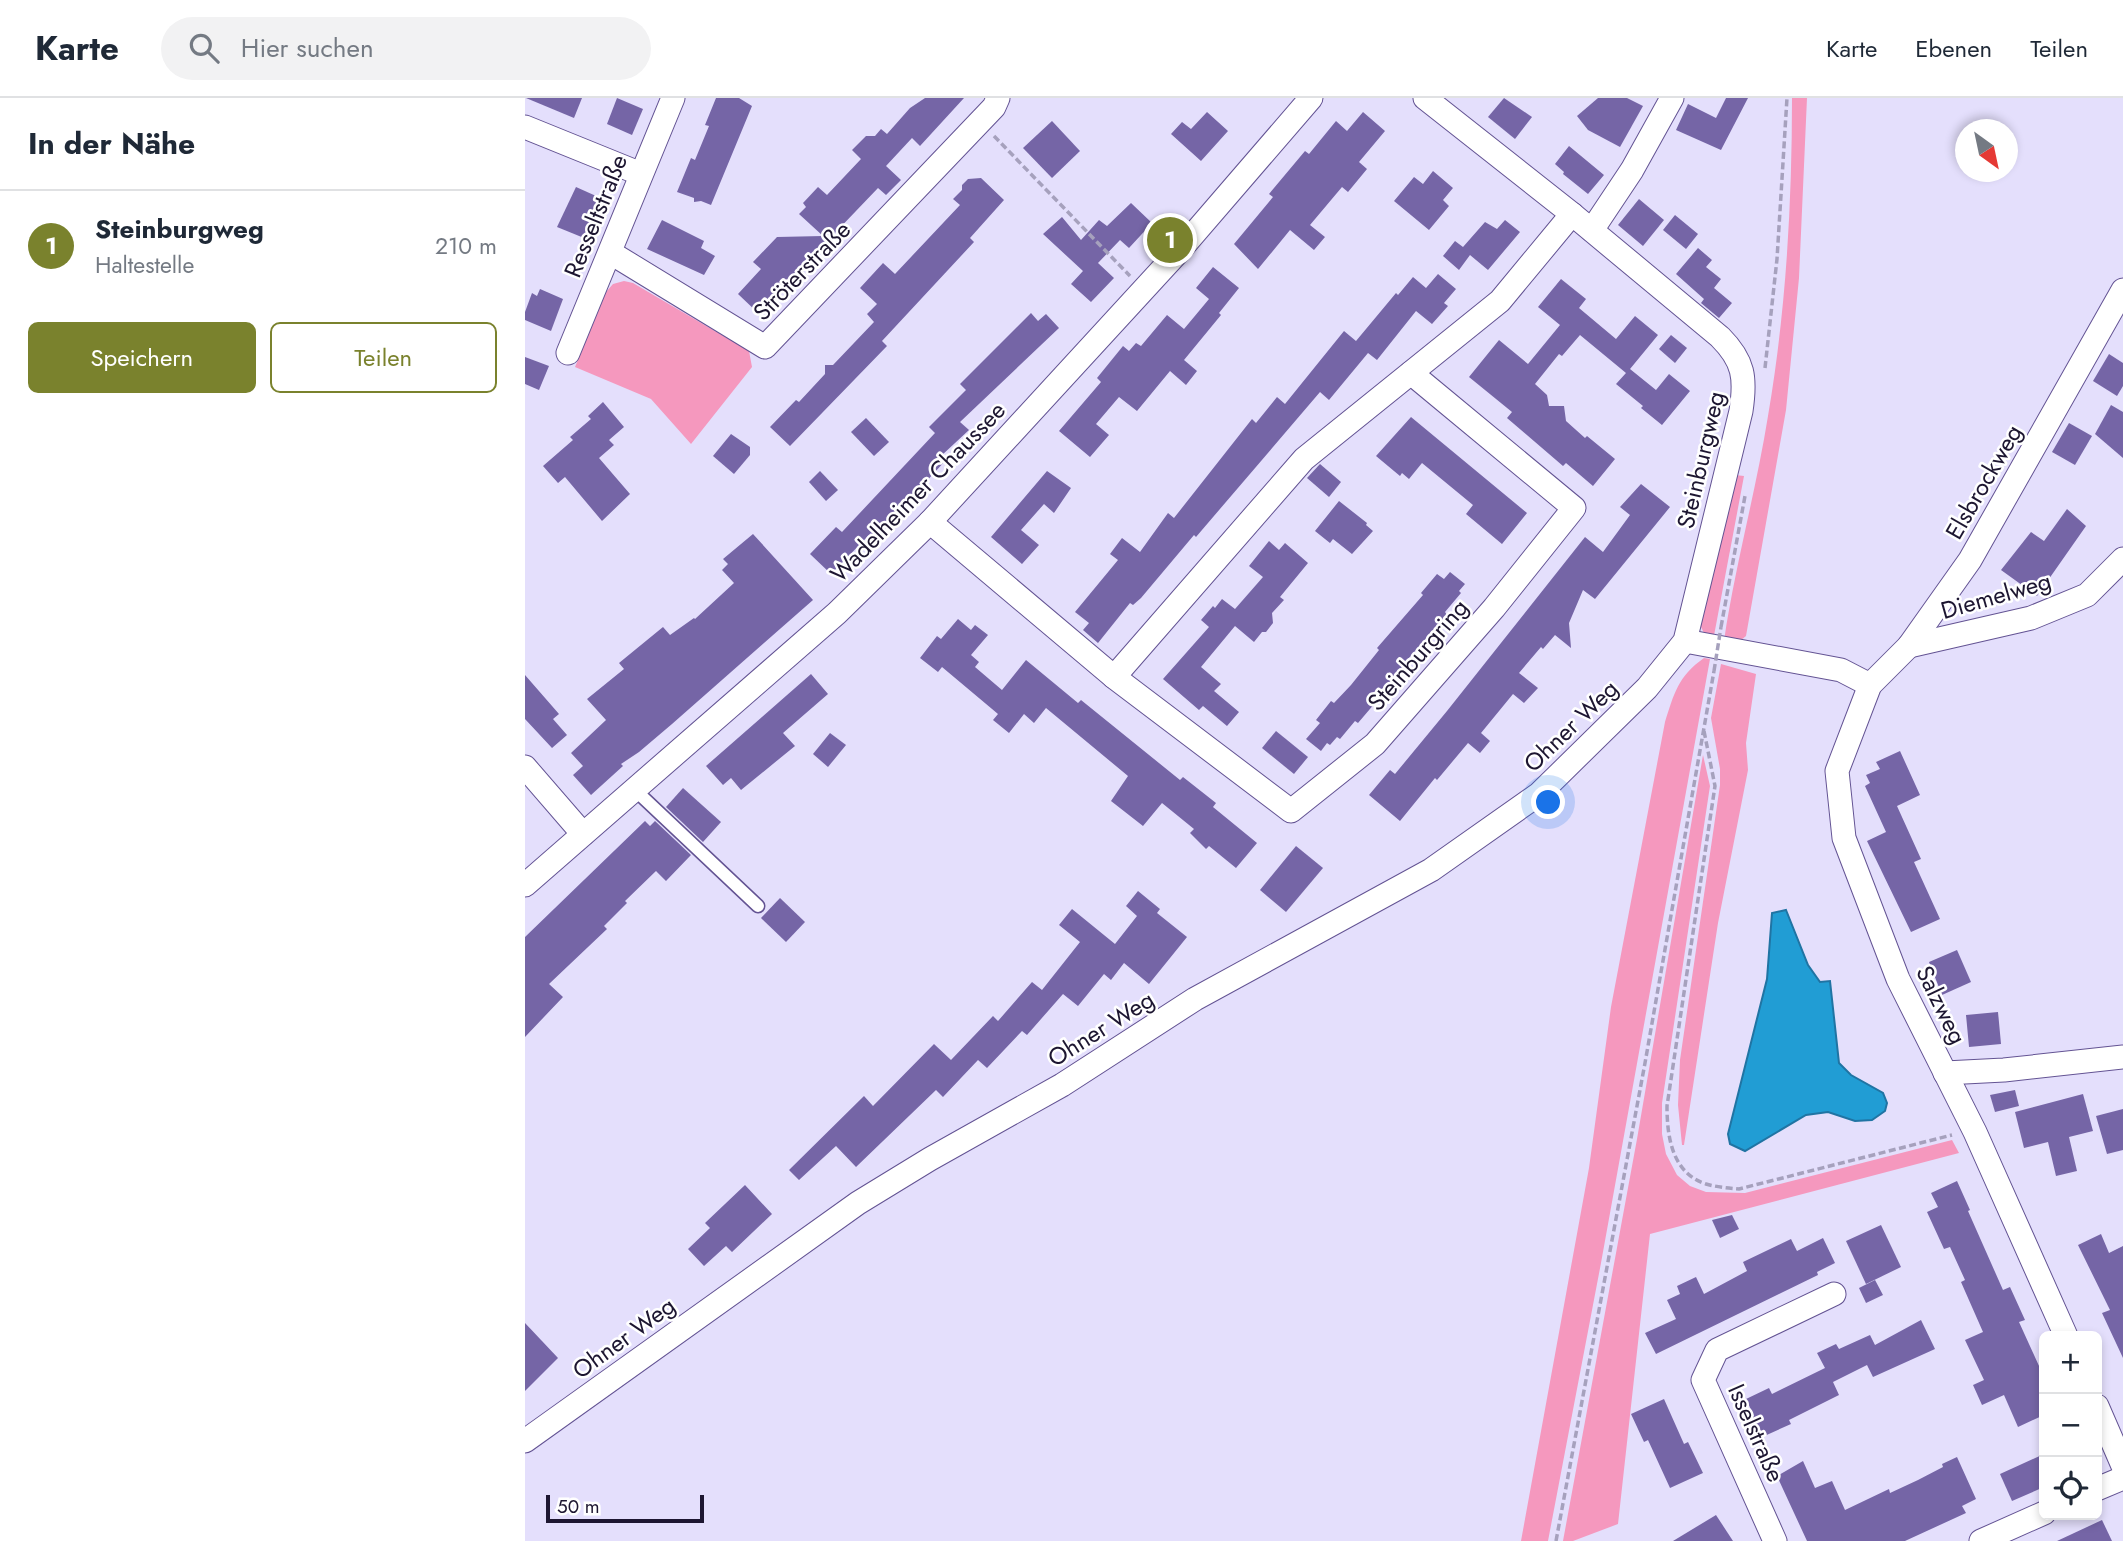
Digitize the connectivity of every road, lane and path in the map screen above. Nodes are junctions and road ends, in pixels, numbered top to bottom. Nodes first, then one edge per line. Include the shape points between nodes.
1 (673, 98) edge
2 (998, 98) edge
3 (1311, 98) edge
4 (1425, 98) edge
5 (1672, 98) edge
6 (980, 121) junction
7 (525, 127) edge
8 (641, 174) junction
9 (1572, 214) junction
10 (1592, 230) junction
11 (611, 253) junction
12 (1143, 290) junction
13 (2123, 290) edge
14 (568, 354) dead end
15 (1411, 373) junction
16 (930, 522) junction
17 (2123, 559) edge
18 (1721, 627) dead end
19 (1685, 641) junction
20 (1909, 646) junction
21 (1114, 677) junction
22 (1870, 685) junction
23 (1704, 727) junction
24 (525, 767) edge
25 (634, 789) junction
26 (583, 834) junction
27 (525, 885) edge
28 (758, 906) dead end
29 (2123, 1057) edge
30 (1945, 1073) junction
31 (1975, 1132) junction
32 (1834, 1294) dead end
33 (2064, 1331) edge
34 (2102, 1418) edge
35 (525, 1441) edge
36 (2123, 1466) edge
37 (2123, 1478) edge
38 (2102, 1487) edge
39 (2039, 1515) edge
40 (1556, 1541) edge
41 (1776, 1541) edge
42 (1981, 1541) edge

1 - 8 street, Resseltstraße
2 - 6 street, Ströterstraße
3 - 12 street, Wadelheimer Chaussee
4 - 9 street, Steinburgweg
5 - 10 street
6 - 11 street, Ströterstraße via 765,347
6 - 12 path
7 - 8 street
8 - 11 street, Resseltstraße
9 - 10 street, Steinburgweg
9 - 15 street via 1500,301
10 - 19 street, Steinburgweg via 1726,342 1745,384
11 - 14 street, Resseltstraße
12 - 16 street, Wadelheimer Chaussee
13 - 20 street, Elsbrockweg via 1970,560
15 - 21 street via 1304,459
15 - 21 street, Steinburgring via 1574,508 1375,744 1291,811
16 - 21 street, Steinburgring
16 - 25 street, Wadelheimer Chaussee via 837,613
17 - 20 street, Diemelweg via 2087,595 2031,618
18 - 23 path, bridge
19 - 22 street via 1841,670
19 - 35 street, Ohner Weg via 1647,688 1539,794 1431,870 1195,999 1062,1085 858,1203
20 - 22 street, Elsbrockweg
22 - 30 street, Salzweg via 1837,771 1844,838 1898,979
23 - 31 path via 1715,786 1667,1106 1673,1154 1704,1184 1739,1189
23 - 40 path
24 - 26 street
25 - 26 street, Wadelheimer Chaussee
25 - 28 lane
26 - 27 street, Wadelheimer Chaussee
29 - 30 street
30 - 31 street, Salzweg
31 - 33 street, Salzweg
32 - 41 street, Isselstraße via 1717,1350 1703,1380
34 - 36 street
37 - 38 street
39 - 42 street

